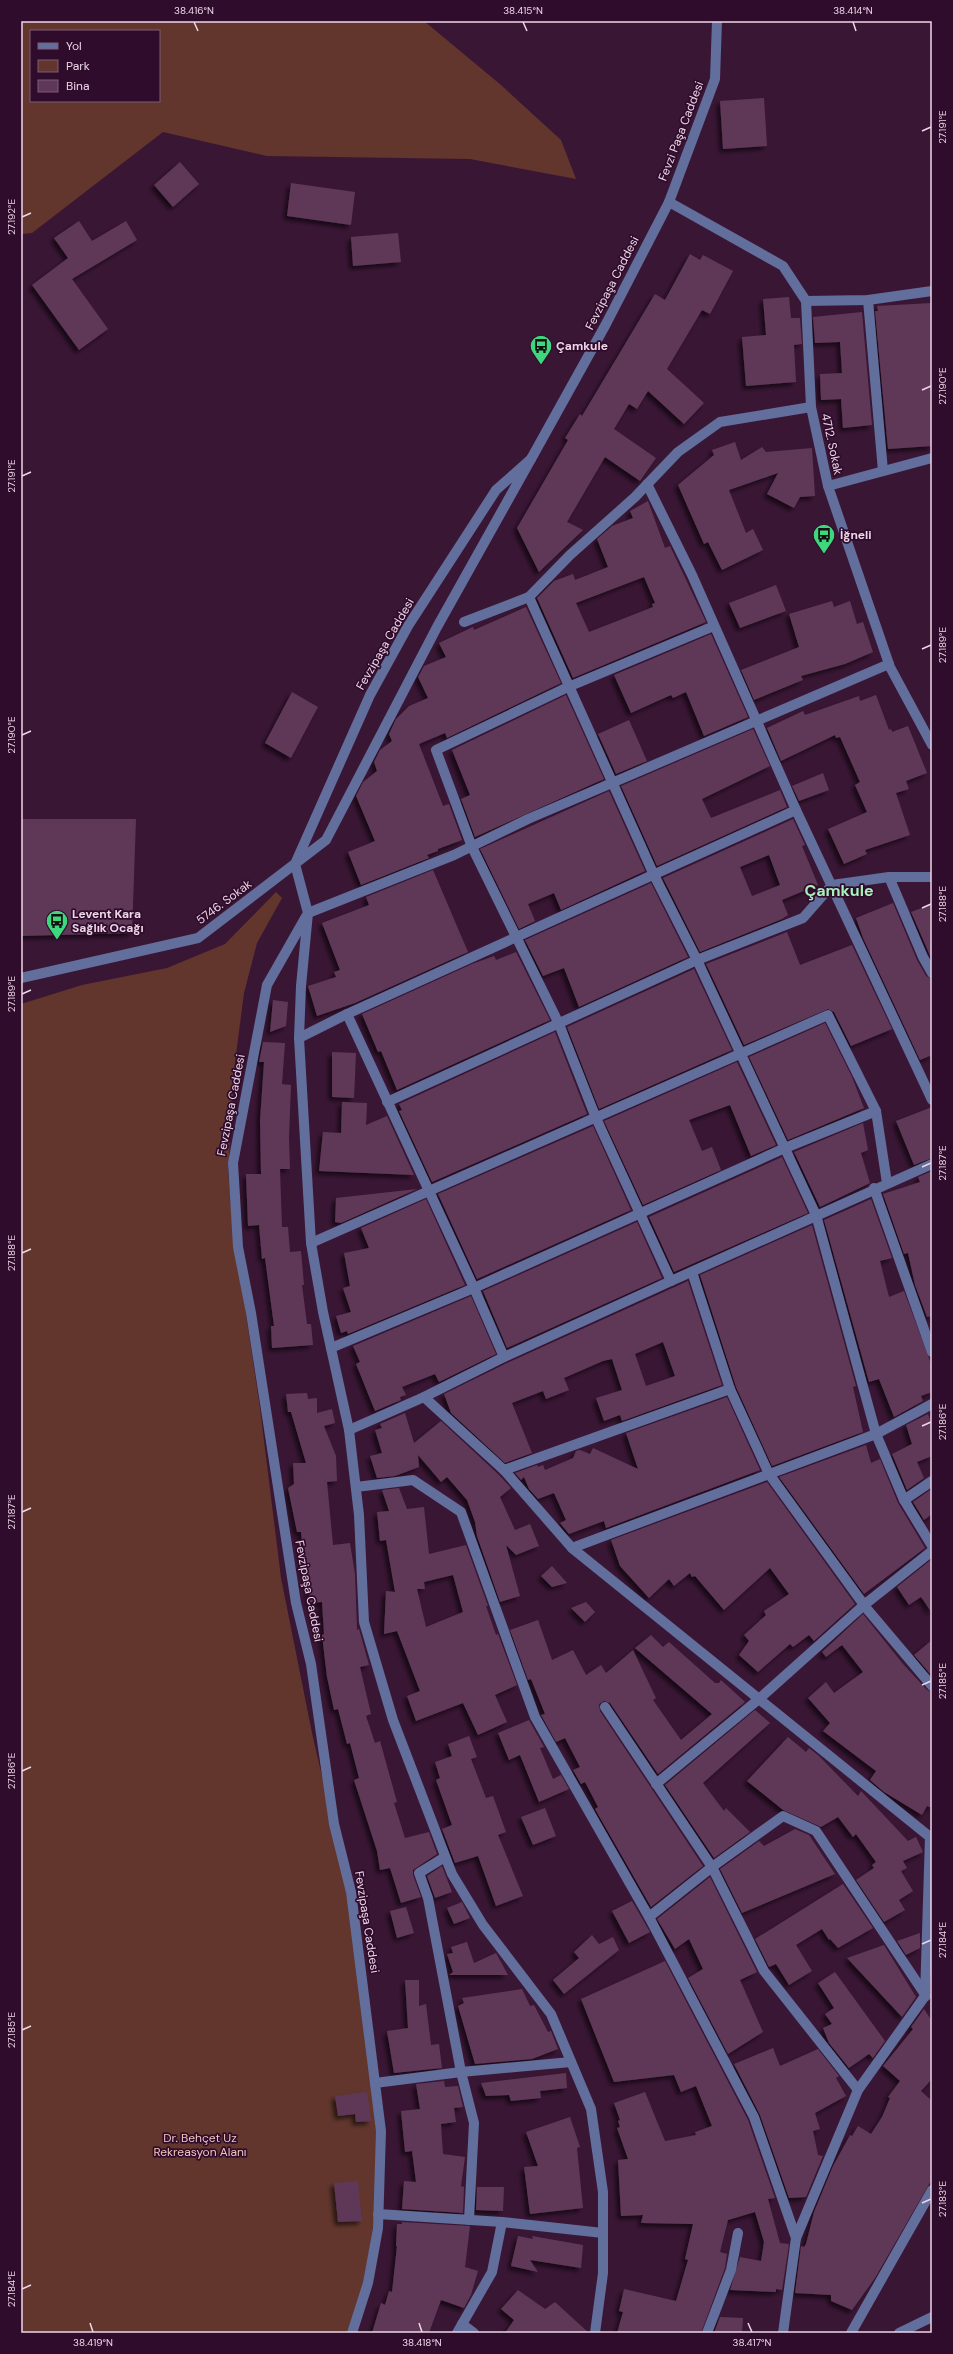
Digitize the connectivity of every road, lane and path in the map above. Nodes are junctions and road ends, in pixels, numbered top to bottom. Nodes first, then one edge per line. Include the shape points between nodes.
1 (717, 21) edge
2 (669, 202) junction
3 (932, 291) edge
4 (868, 300) junction
5 (806, 301) junction
6 (810, 407) junction
7 (932, 458) edge
8 (531, 459) junction
9 (883, 471) junction
10 (647, 484) junction
11 (828, 486) junction
12 (529, 597) junction
13 (464, 622) dead end
14 (714, 626) junction
15 (889, 664) junction
16 (568, 687) junction
17 (755, 720) junction
18 (932, 745) edge
19 (612, 783) junction
20 (796, 810) junction
21 (472, 847) junction
22 (295, 864) junction
23 (654, 875) junction
24 (889, 877) junction
25 (932, 877) edge
26 (832, 885) junction
27 (308, 913) junction
28 (518, 938) junction
29 (697, 960) junction
30 (932, 973) edge
31 (21, 978) edge
32 (347, 1014) junction
33 (559, 1024) junction
34 (299, 1038) junction
35 (740, 1052) junction
36 (932, 1100) edge
37 (387, 1102) junction
38 (876, 1112) junction
39 (596, 1118) junction
40 (784, 1148) junction
41 (932, 1164) edge
42 (887, 1183) junction
43 (874, 1188) junction
44 (430, 1191) junction
45 (640, 1214) junction
46 (816, 1215) junction
47 (311, 1243) junction
48 (692, 1272) junction
49 (671, 1281) junction
50 (474, 1288) junction
51 (331, 1348) junction
52 (932, 1352) edge
53 (504, 1357) junction
54 (730, 1389) junction
55 (424, 1397) junction
56 (932, 1404) edge
57 (349, 1430) junction
58 (876, 1434) junction
59 (504, 1470) junction
60 (769, 1474) junction
61 (932, 1481) edge
62 (356, 1487) junction
63 (904, 1500) junction
64 (932, 1546) edge
65 (572, 1548) junction
66 (932, 1551) edge
67 (864, 1605) junction
68 (932, 1686) edge
69 (759, 1699) junction
70 (605, 1708) dead end
71 (656, 1784) junction
72 (931, 1837) edge
73 (446, 1857) junction
74 (712, 1867) junction
75 (649, 1917) junction
76 (929, 1993) edge
77 (571, 2062) junction
78 (461, 2072) junction
79 (375, 2083) junction
80 (858, 2090) junction
81 (932, 2190) edge
82 (378, 2214) junction
83 (468, 2220) junction
84 (502, 2222) junction
85 (603, 2233) junction
86 (738, 2233) dead end
87 (796, 2238) junction
88 (931, 2319) edge
89 (459, 2329) edge
90 (352, 2333) edge
91 (474, 2333) edge
92 (595, 2333) edge
93 (707, 2333) edge
94 (783, 2333) edge
95 (851, 2333) edge
96 (899, 2333) edge

1 - 2 street, Fevzi Paşa Caddesi via 714,79
2 - 5 street, 4712. Sokak via 784,266
2 - 8 street, Fevzipaşa Caddesi via 606,324
3 - 4 street
4 - 5 street
4 - 9 street
5 - 6 street, 4712. Sokak
6 - 10 street via 720,422 678,452
6 - 11 street, 4712. Sokak
7 - 9 street
8 - 22 street, Fevzipaşa Caddesi via 437,627 326,840
8 - 22 street, Fevzipaşa Caddesi via 496,490 408,626 370,695
9 - 11 street
10 - 12 street
10 - 14 street
11 - 15 street, 4712. Sokak
12 - 13 street
12 - 16 street
14 - 16 street
14 - 17 street
15 - 17 street
15 - 18 street, 4712. Sokak
16 - 19 street
16 - 21 street via 436,750
17 - 19 street
17 - 20 street
19 - 21 street
19 - 23 street
20 - 23 street
20 - 26 street
21 - 27 street
21 - 28 street
22 - 27 street
22 - 31 street, 5746. Sokak via 198,938
23 - 28 street
23 - 29 street
24 - 25 street
24 - 26 street
24 - 30 street
26 - 29 street via 803,918
26 - 36 street
27 - 34 street
27 - 79 street, Fevzipaşa Caddesi via 267,985 233,1163 238,1247 251,1313 296,1603 311,1664 334,1824 351,1892
28 - 32 street
28 - 33 street
29 - 33 street
29 - 35 street
32 - 34 street
32 - 37 street
33 - 37 street
33 - 39 street
34 - 47 street
35 - 38 street via 828,1015
35 - 39 street
35 - 40 street
37 - 44 street
38 - 40 street
38 - 42 street
39 - 44 street
39 - 45 street
40 - 45 street
40 - 46 street
41 - 42 street
42 - 43 street
43 - 46 street
43 - 52 street
44 - 47 street
44 - 50 street
45 - 49 street
45 - 50 street
46 - 48 street
46 - 58 street
47 - 51 street
48 - 49 street
48 - 54 street
49 - 53 street
50 - 51 street
50 - 53 street
51 - 57 street
53 - 55 street
54 - 59 street
54 - 60 street
55 - 57 street
55 - 59 street
56 - 58 street
57 - 62 street
58 - 60 street
58 - 63 street
59 - 65 street
60 - 65 street
60 - 67 street
61 - 63 street
62 - 73 street via 364,1622 393,1720
62 - 75 street via 413,1480 461,1512 536,1717
63 - 64 street
65 - 69 street
66 - 67 street
67 - 68 street
67 - 69 street
69 - 71 street
69 - 72 street
70 - 71 street
71 - 74 street
72 - 76 street
73 - 77 street via 452,1874 483,1925 551,2014
73 - 78 street via 419,1873 428,1898
74 - 75 street
74 - 76 street via 783,1816 816,1831
74 - 80 street via 764,1971
75 - 87 street via 754,2117
76 - 80 street
77 - 78 street
77 - 85 street via 591,2109 603,2192
78 - 79 street
78 - 83 street via 474,2123
79 - 82 street, Fevzipaşa Caddesi via 381,2131
80 - 87 street
81 - 95 street
82 - 83 street
82 - 90 street, Fevzipaşa Caddesi via 378,2228 368,2283
83 - 84 street
84 - 85 street
84 - 89 street via 492,2272
85 - 92 street via 604,2273
86 - 93 street via 730,2270
87 - 94 street
88 - 96 street
89 - 91 street

